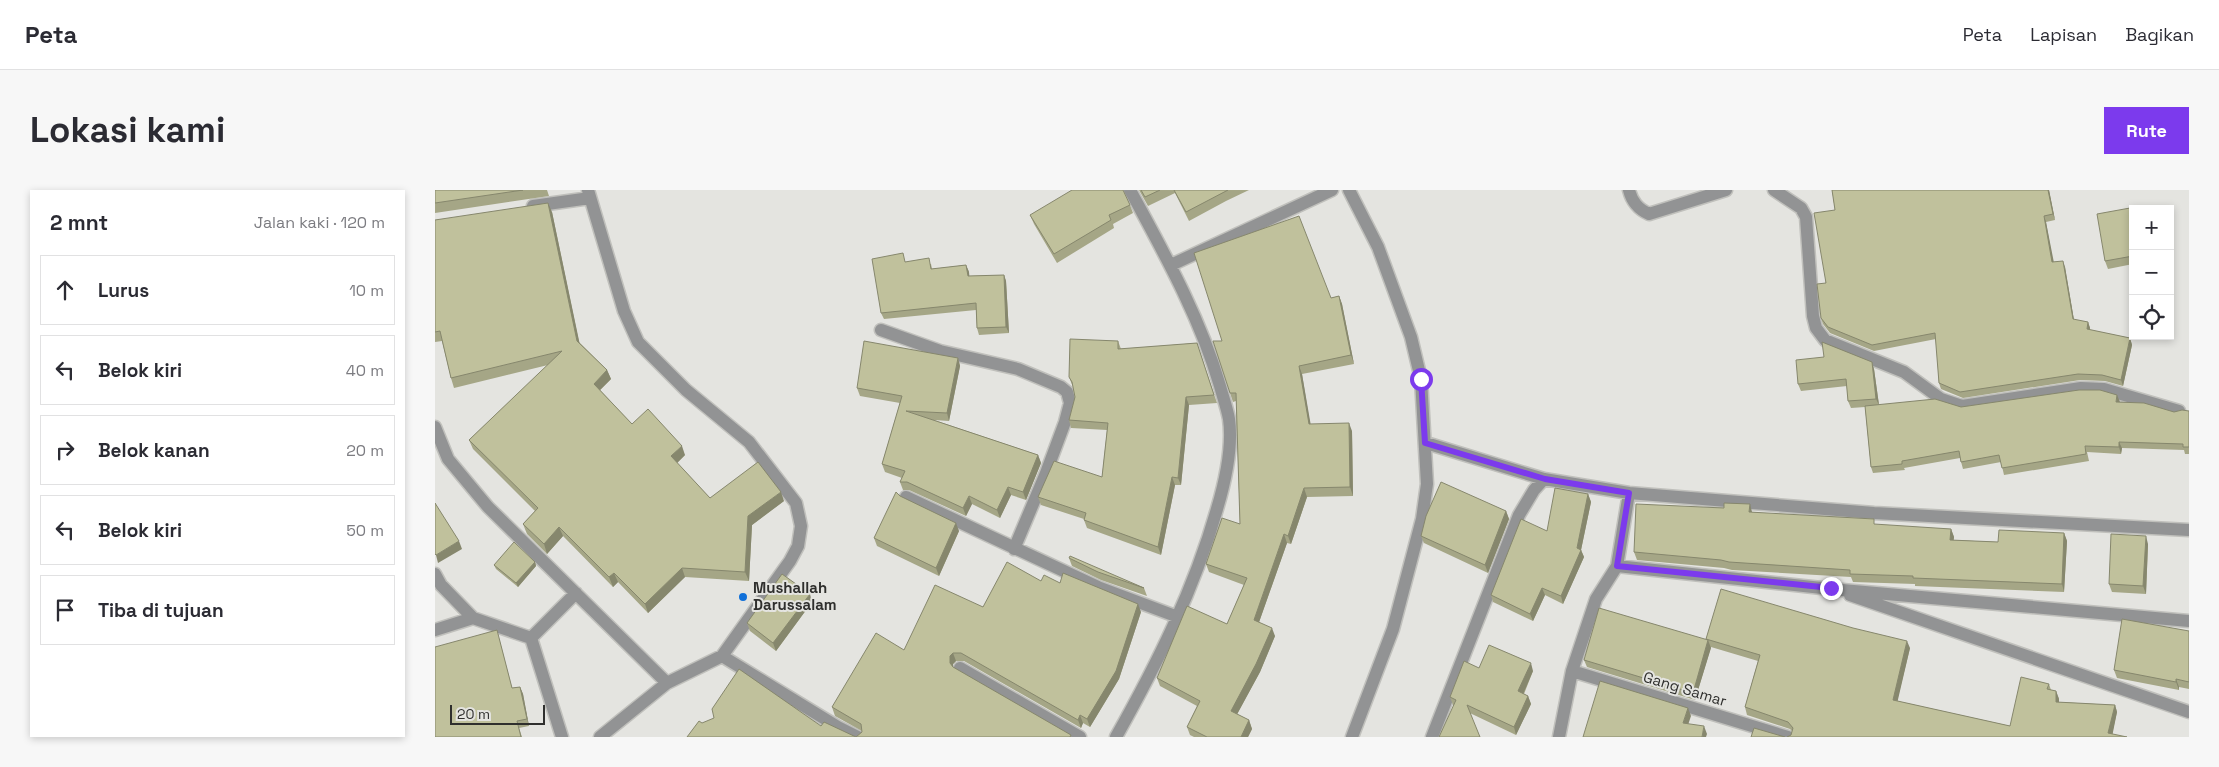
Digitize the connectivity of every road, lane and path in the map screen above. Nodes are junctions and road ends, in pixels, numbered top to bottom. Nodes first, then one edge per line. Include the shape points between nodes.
1 (1130, 190) edge
2 (1332, 190) edge
3 (1349, 190) edge
4 (1629, 190) edge
5 (1726, 190) edge
6 (1774, 190) edge
7 (589, 194) edge
8 (522, 208) edge
9 (1171, 265) junction
10 (881, 330) dead end
11 (2179, 411) edge
12 (435, 427) edge
13 (1425, 443) junction
14 (1545, 479) junction
15 (1629, 493) junction
16 (906, 497) edge
17 (2189, 530) edge
18 (1014, 549) junction
19 (1617, 566) junction
20 (435, 574) edge
21 (1831, 588) junction
22 (576, 593) junction
23 (1178, 617) junction
24 (473, 618) junction
25 (2189, 621) edge
26 (435, 630) edge
27 (531, 638) junction
28 (722, 656) junction
29 (960, 668) edge
30 (1572, 671) junction
31 (667, 684) junction
32 (2189, 712) edge
33 (562, 737) edge
34 (600, 737) edge
35 (858, 737) edge
36 (1079, 737) edge
37 (1116, 737) edge
38 (1352, 737) edge
39 (1432, 737) edge
40 (1559, 737) edge
41 (1788, 737) edge

1 - 9 street
2 - 9 street
3 - 13 street via 1378,247 1411,337 1421,379
4 - 5 street via 1641,210 1649,214
6 - 11 street via 1801,208 1806,217 1813,316 1816,328 1825,340 1904,372 1941,399 1962,406 2081,388 2104,389
7 - 8 street
7 - 28 street via 624,312 638,342 686,390 749,442 796,503 801,526 798,546
9 - 23 street via 1211,354 1229,420 1227,473 1206,547
10 - 18 street via 940,351 1018,369 1067,392 1070,403 1065,422
12 - 22 street via 448,459 488,508
13 - 14 street
13 - 38 street via 1427,484 1422,519 1393,629
14 - 15 street
14 - 39 street via 1533,490 1519,515
15 - 17 street via 1874,513
15 - 19 street
16 - 18 street
18 - 23 street via 1098,587
19 - 21 street
19 - 30 street via 1596,599
20 - 24 street via 441,585
21 - 25 street
21 - 32 street
22 - 27 street
22 - 31 street
23 - 37 street via 1154,669
24 - 26 street
24 - 27 street
27 - 33 street
28 - 31 street
28 - 35 street
29 - 36 street
30 - 40 street
30 - 41 street, Gang Samar
31 - 34 street

